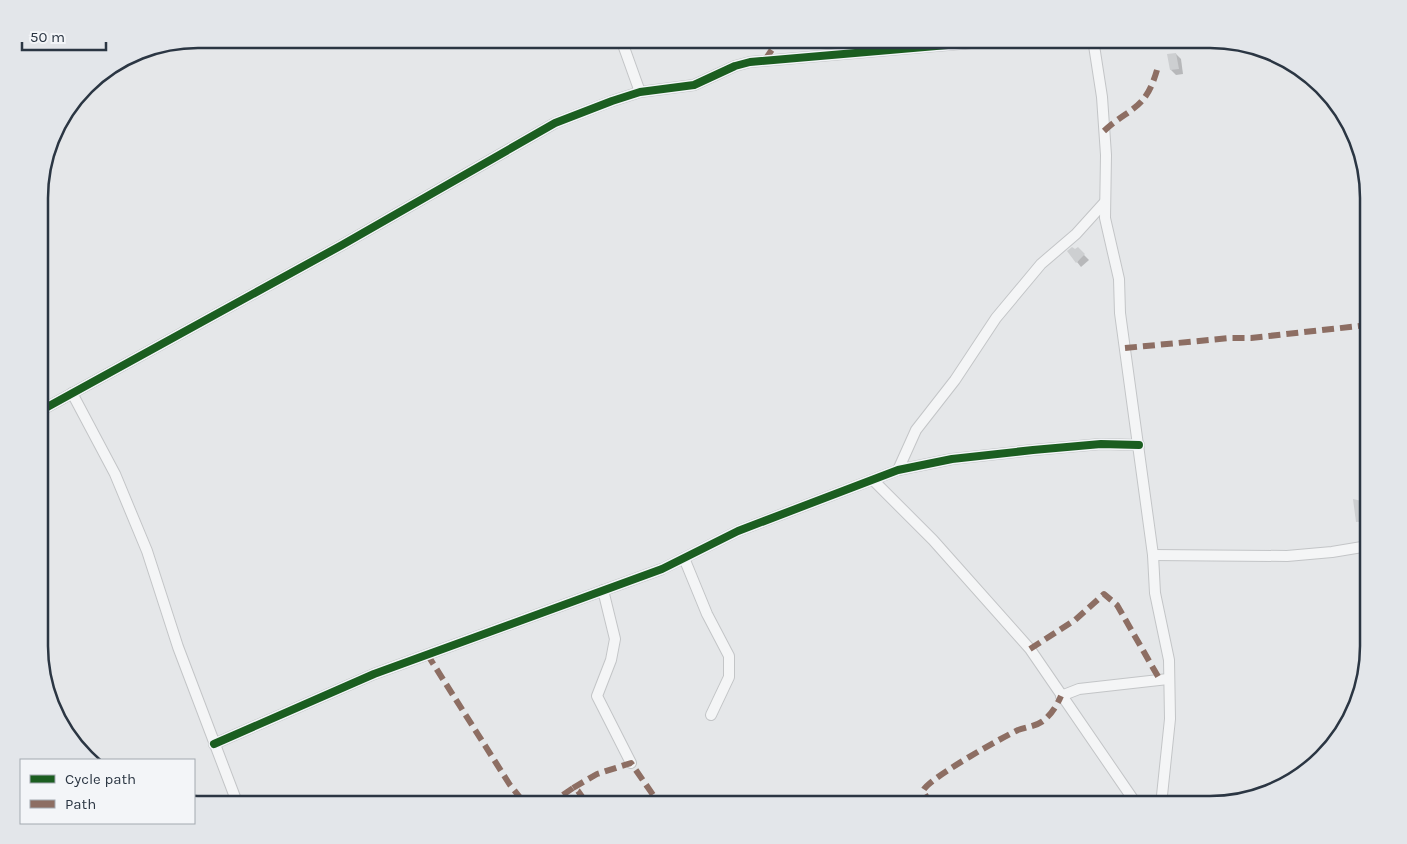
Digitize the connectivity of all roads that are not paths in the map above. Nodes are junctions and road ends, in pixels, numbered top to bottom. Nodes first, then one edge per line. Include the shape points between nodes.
1 (624, 48) edge
2 (913, 48) edge
3 (1094, 48) edge
4 (640, 92) junction
5 (1104, 203) junction
6 (72, 393) junction
7 (48, 406) edge
8 (1139, 446) junction
9 (898, 470) junction
10 (873, 480) junction
11 (1359, 548) edge
12 (1153, 555) junction
13 (684, 558) junction
14 (602, 590) junction
15 (1168, 679) junction
16 (1060, 696) junction
17 (710, 715) dead end
18 (214, 744) junction
19 (631, 763) dead end
20 (234, 796) edge
21 (1130, 796) edge
22 (1163, 796) edge

1 - 4 street
2 - 4 street via 750,62 694,85
3 - 5 street via 1102,97
4 - 6 street via 589,109 531,135 342,245
5 - 8 street via 1119,278 1120,313
5 - 9 street via 1042,264 996,318 955,380 916,430
6 - 7 street
6 - 18 street via 115,474 147,551
8 - 9 street via 1100,444 1024,451
8 - 12 street
9 - 10 street
10 - 13 street via 738,531
10 - 16 street via 933,540 1030,649
11 - 12 street via 1286,556
12 - 15 street via 1155,593 1168,660
13 - 14 street
13 - 17 street via 729,656 729,677
14 - 18 street via 374,674
14 - 19 street via 615,639 612,660 597,696
15 - 16 street via 1079,689
15 - 22 street via 1170,719
16 - 21 street
18 - 20 street

